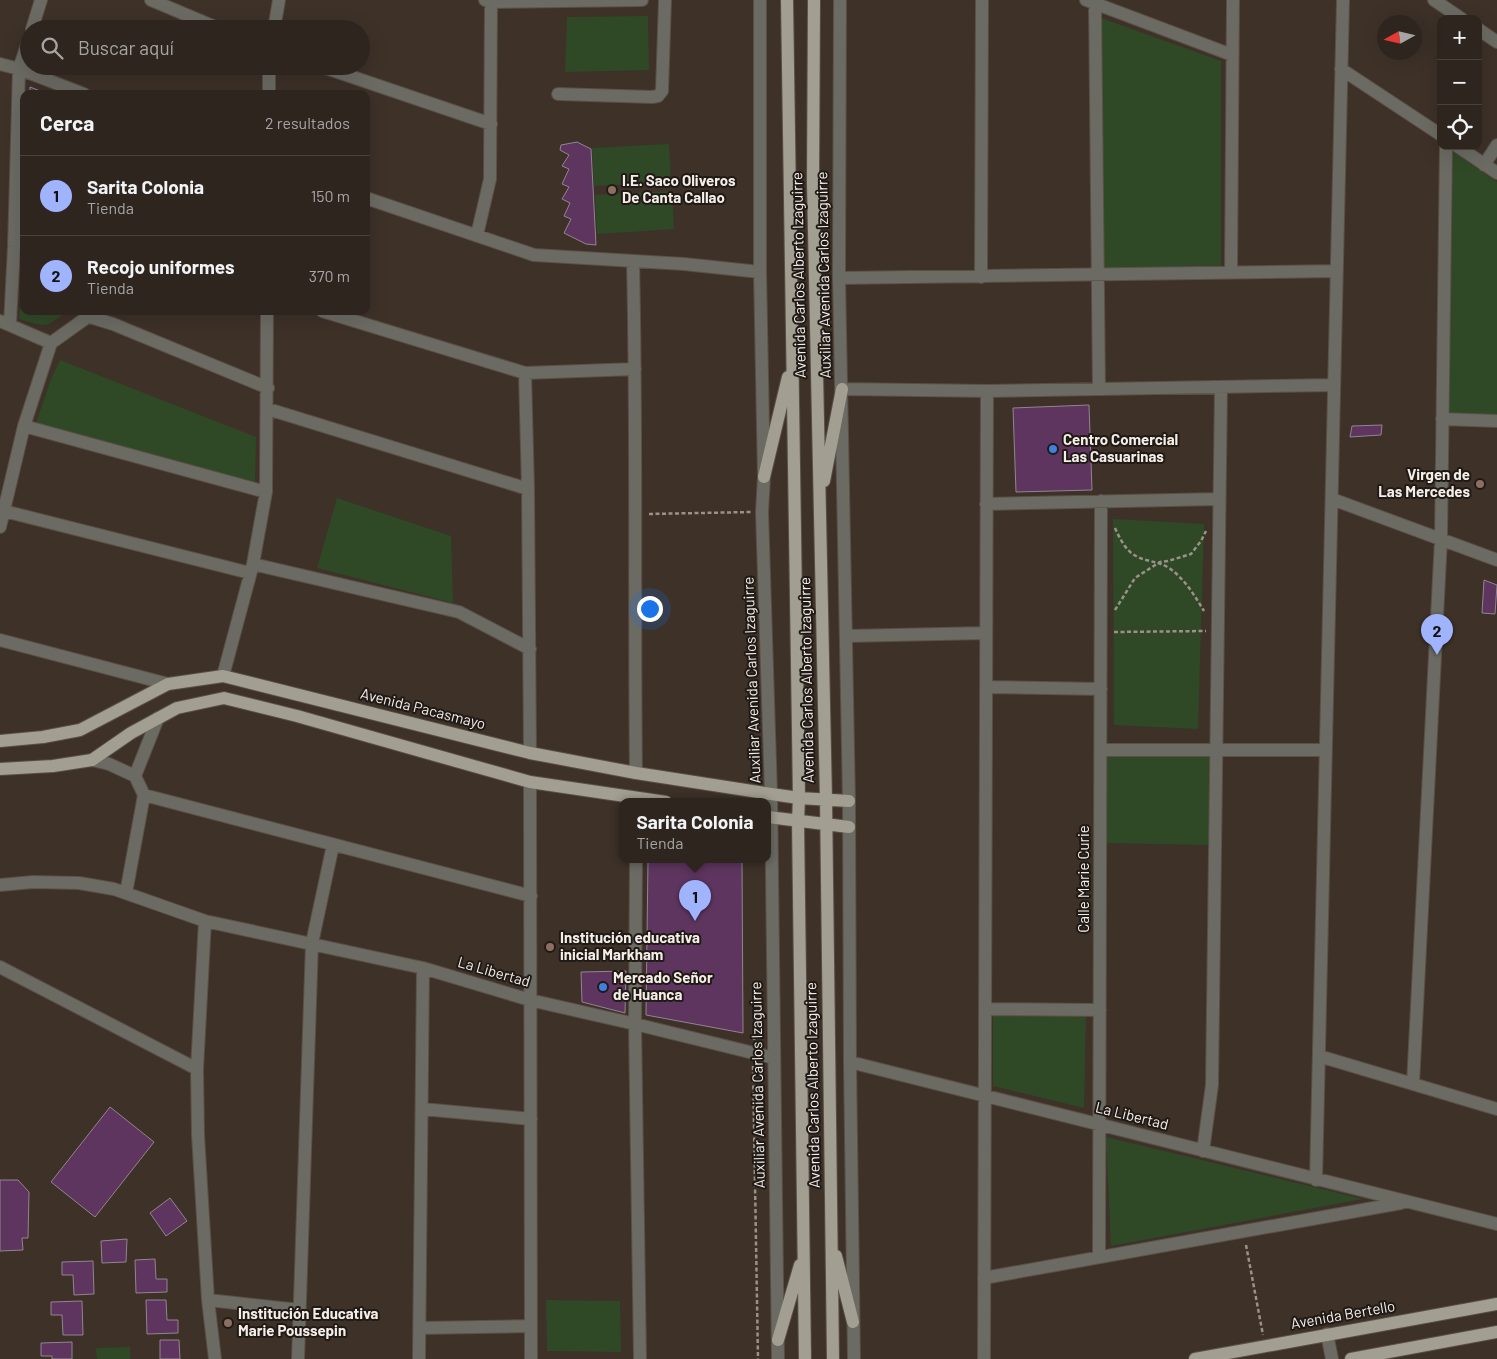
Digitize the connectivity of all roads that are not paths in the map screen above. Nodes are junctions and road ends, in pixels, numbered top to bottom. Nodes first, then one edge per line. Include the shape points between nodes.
1 (41, 0) edge
2 (151, 0) edge
3 (279, 0) edge
4 (617, 0) edge
5 (642, 0) edge
6 (665, 0) edge
7 (760, 0) edge
8 (787, 0) edge
9 (814, 0) edge
10 (840, 0) edge
11 (982, 0) edge
12 (1233, 0) edge
13 (1343, 0) edge
14 (1434, 0) edge
15 (489, 1) edge
16 (1091, 2) edge
17 (1456, 15) edge
18 (35, 20) edge
19 (199, 20) edge
20 (276, 20) edge
21 (1482, 32) edge
22 (1497, 42) edge
23 (1232, 55) junction
24 (0, 64) edge
25 (20, 69) joint
26 (1341, 69) junction
27 (35, 75) edge
28 (269, 75) edge
29 (347, 75) edge
30 (74, 90) edge
31 (269, 90) edge
32 (558, 94) dead end
33 (491, 124) junction
34 (1437, 132) edge
35 (1497, 145) edge
36 (1446, 150) edge
37 (1463, 150) edge
38 (1484, 165) junction
39 (1497, 173) edge
40 (20, 176) edge
41 (791, 182) junction
42 (813, 183) junction
43 (370, 199) edge
44 (477, 235) junction
45 (633, 262) junction
46 (760, 272) junction
47 (1337, 272) junction
48 (1231, 273) junction
49 (1098, 275) junction
50 (981, 277) junction
51 (839, 278) junction
52 (267, 315) edge
53 (335, 315) edge
54 (5, 323) edge
55 (51, 343) junction
56 (792, 360) junction
57 (635, 369) junction
58 (525, 373) junction
59 (1334, 385) junction
60 (1221, 387) junction
61 (268, 388) junction
62 (1098, 389) junction
63 (842, 390) junction
64 (987, 391) junction
65 (268, 409) junction
66 (1442, 419) junction
67 (1497, 421) edge
68 (24, 426) junction
69 (764, 477) junction
70 (528, 490) junction
71 (266, 492) junction
72 (1219, 499) junction
73 (1332, 499) junction
74 (1101, 501) junction
75 (986, 504) junction
76 (819, 508) junction
77 (4, 511) junction
78 (0, 527) edge
79 (1441, 539) junction
80 (1497, 560) edge
81 (252, 569) junction
82 (986, 634) junction
83 (846, 636) junction
84 (0, 640) edge
85 (530, 648) junction
86 (223, 676) junction
87 (168, 684) junction
88 (986, 687) junction
89 (1101, 689) junction
90 (302, 696) junction
91 (297, 716) junction
92 (158, 718) junction
93 (0, 741) edge
94 (1216, 749) junction
95 (1100, 750) junction
96 (1326, 750) junction
97 (530, 752) junction
98 (92, 760) junction
99 (0, 769) edge
100 (636, 774) junction
101 (135, 776) junction
102 (530, 782) junction
103 (771, 794) junction
104 (144, 795) junction
105 (625, 798) edge
106 (771, 798) edge
107 (799, 798) junction
108 (826, 800) junction
109 (849, 801) junction
110 (771, 818) edge
111 (798, 821) junction
112 (825, 824) junction
113 (849, 827) junction
114 (332, 845) junction
115 (636, 863) edge
116 (770, 863) edge
117 (0, 885) edge
118 (126, 893) junction
119 (532, 896) junction
120 (205, 921) junction
121 (312, 944) junction
122 (0, 967) edge
123 (423, 968) junction
124 (530, 1000) junction
125 (985, 1009) junction
126 (1100, 1010) junction
127 (635, 1024) junction
128 (1319, 1056) junction
129 (774, 1058) junction
130 (850, 1062) junction
131 (197, 1069) junction
132 (1413, 1084) junction
133 (984, 1096) junction
134 (422, 1109) junction
135 (1497, 1109) edge
136 (531, 1119) junction
137 (1099, 1125) junction
138 (1203, 1151) junction
139 (1316, 1180) junction
140 (1406, 1202) junction
141 (1497, 1224) edge
142 (831, 1237) junction
143 (804, 1251) junction
144 (1099, 1257) junction
145 (984, 1278) junction
146 (208, 1300) junction
147 (1497, 1304) edge
148 (300, 1310) junction
149 (853, 1322) junction
150 (531, 1326) junction
151 (420, 1328) junction
152 (1497, 1332) edge
153 (1328, 1334) junction
154 (778, 1340) junction
155 (215, 1359) edge
156 (298, 1359) edge
157 (419, 1359) edge
158 (531, 1359) edge
159 (640, 1359) edge
160 (778, 1359) edge
161 (805, 1359) edge
162 (833, 1359) edge
163 (854, 1359) edge
164 (984, 1359) edge
165 (1195, 1359) edge
166 (1332, 1359) edge
167 (1351, 1359) edge

1 - 18 street
2 - 19 street
3 - 20 street
4 - 5 street
4 - 15 street
6 - 32 street via 662,92 658,96
7 - 46 street, Auxiliar Avenida Carlos Izaguirre
8 - 41 main road, Avenida Carlos Alberto Izaguirre
9 - 42 main road, Avenida Carlos Alberto Izaguirre
10 - 51 street, Auxiliar Avenida Carlos Izaguirre
11 - 50 street
12 - 23 street
13 - 26 street
14 - 17 street
15 - 33 street
16 - 23 street
16 - 49 street
21 - 22 street
23 - 48 street
24 - 25 street
25 - 40 street
26 - 34 street
26 - 47 street
27 - 30 street
28 - 31 street
29 - 33 street
33 - 44 street via 490,179
35 - 38 street
36 - 66 street
37 - 38 street
38 - 39 street
40 - 54 street
41 - 42 main road
41 - 56 main road, Avenida Carlos Alberto Izaguirre
42 - 76 main road, Avenida Carlos Alberto Izaguirre
43 - 44 street
44 - 45 street via 534,254
45 - 46 street
45 - 57 street
46 - 69 street, Auxiliar Avenida Carlos Izaguirre
47 - 48 street
47 - 59 street
48 - 49 street
49 - 50 street
49 - 62 street
50 - 51 street
51 - 63 street, Auxiliar Avenida Carlos Izaguirre
52 - 61 street
53 - 58 street
54 - 55 street
55 - 61 street via 81,319 90,317
55 - 68 street
56 - 69 main road
56 - 107 main road, Avenida Carlos Alberto Izaguirre
57 - 58 street
57 - 100 street
58 - 70 street
59 - 60 street
59 - 73 street
60 - 62 street
60 - 72 street
61 - 65 street
62 - 64 street
63 - 64 street
63 - 76 main road
63 - 83 street, Auxiliar Avenida Carlos Izaguirre
64 - 75 street
65 - 70 street
65 - 71 street
66 - 67 street
66 - 79 street
68 - 71 street
68 - 77 street
69 - 103 street, Auxiliar Avenida Carlos Izaguirre via 762,512
70 - 85 street
71 - 81 street
72 - 74 street
72 - 94 street
73 - 79 street
73 - 96 street
74 - 75 street
74 - 89 street, Calle Marie Curie
75 - 82 street
76 - 108 main road, Avenida Carlos Alberto Izaguirre
77 - 78 street
77 - 81 street
79 - 80 street
79 - 132 street
81 - 85 street via 459,612
81 - 86 street
82 - 83 street
82 - 88 street
83 - 109 street, Auxiliar Avenida Carlos Izaguirre
84 - 87 street
85 - 97 street
86 - 87 main road, Avenida Pacasmayo
86 - 90 main road, Avenida Pacasmayo
87 - 93 main road, Avenida Pacasmayo via 80,730
88 - 89 street
88 - 125 street
89 - 95 street, Calle Marie Curie
90 - 91 main road
90 - 97 main road, Avenida Pacasmayo
91 - 92 main road via 224,698 177,708
91 - 102 main road
92 - 98 main road
92 - 101 street
94 - 95 street
94 - 96 street
94 - 138 street via 1212,1084
95 - 126 street, Calle Marie Curie
96 - 128 street
97 - 100 main road, Avenida Pacasmayo
98 - 99 main road
98 - 101 street
100 - 103 main road, Avenida Pacasmayo
101 - 104 street
102 - 105 main road
102 - 119 street
103 - 106 street, Auxiliar Avenida Carlos Izaguirre
103 - 107 main road, Avenida Pacasmayo
104 - 114 street
104 - 118 street
107 - 108 main road, Avenida Pacasmayo
107 - 111 main road, Avenida Carlos Alberto Izaguirre
108 - 109 main road, Avenida Pacasmayo
108 - 112 main road, Avenida Carlos Alberto Izaguirre
109 - 113 street, Auxiliar Avenida Carlos Izaguirre
110 - 111 main road
111 - 112 main road
111 - 143 main road, Avenida Carlos Alberto Izaguirre
112 - 113 main road
112 - 142 main road, Avenida Carlos Alberto Izaguirre
113 - 130 street, Auxiliar Avenida Carlos Izaguirre
114 - 119 street
114 - 121 street
115 - 127 street
116 - 129 street, Auxiliar Avenida Carlos Izaguirre
117 - 118 street, La Libertad via 79,883
118 - 120 street, La Libertad
119 - 124 street
120 - 121 street, La Libertad
120 - 131 street
121 - 123 street, La Libertad
121 - 148 street
122 - 131 street
123 - 124 street, La Libertad
123 - 134 street
124 - 127 street, La Libertad
124 - 136 street
125 - 126 street
125 - 133 street
126 - 137 street, Calle Marie Curie
127 - 129 street, La Libertad
127 - 159 street
128 - 132 street
128 - 139 street
129 - 154 street, Auxiliar Avenida Carlos Izaguirre
130 - 133 street, La Libertad
130 - 149 street, Auxiliar Avenida Carlos Izaguirre
131 - 146 street
132 - 135 street
133 - 137 street, La Libertad
133 - 145 street
134 - 136 street
134 - 151 street
136 - 150 street
137 - 138 street, La Libertad
137 - 144 street, Calle Marie Curie
138 - 139 street, La Libertad
139 - 140 street, La Libertad
140 - 141 street, La Libertad
140 - 144 street
142 - 149 main road
142 - 162 main road, Avenida Carlos Alberto Izaguirre
143 - 154 main road
143 - 161 main road, Avenida Carlos Alberto Izaguirre
144 - 145 street
145 - 164 street
146 - 148 street
146 - 155 street
147 - 153 main road, Avenida Bertello
148 - 156 street
149 - 163 street, Auxiliar Avenida Carlos Izaguirre
150 - 151 street
150 - 158 street
151 - 157 street
152 - 167 main road
153 - 165 main road, Avenida Bertello
153 - 166 street
154 - 160 street, Auxiliar Avenida Carlos Izaguirre

